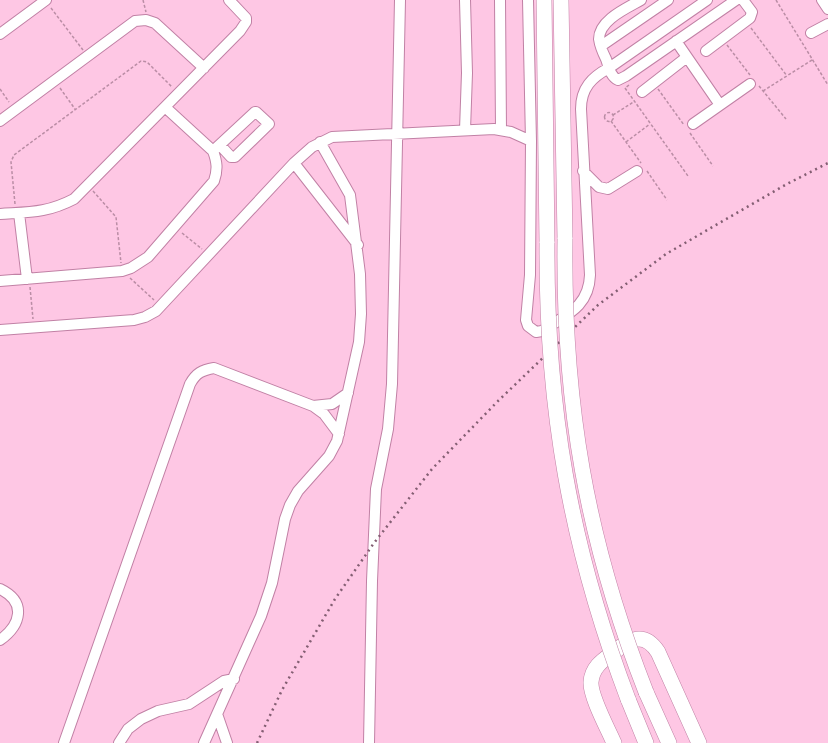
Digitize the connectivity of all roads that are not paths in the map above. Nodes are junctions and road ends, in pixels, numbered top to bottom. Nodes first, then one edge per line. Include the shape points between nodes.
1 (46, 0) edge
2 (229, 0) edge
3 (400, 0) edge
4 (465, 0) edge
5 (500, 0) edge
6 (528, 0) edge
7 (544, 0) edge
8 (561, 0) edge
9 (641, 0) edge
10 (668, 0) edge
11 (707, 0) edge
12 (736, 0) edge
13 (743, 0) edge
14 (822, 0) edge
15 (828, 9) edge
16 (828, 24) edge
17 (811, 33) dead end
18 (0, 34) edge
19 (676, 41) junction
20 (601, 46) junction
21 (706, 51) dead end
22 (687, 57) junction
23 (204, 68) junction
24 (609, 68) junction
25 (750, 84) dead end
26 (642, 92) dead end
27 (720, 105) junction
28 (165, 107) junction
29 (0, 121) edge
30 (693, 124) dead end
31 (465, 130) junction
32 (501, 130) junction
33 (398, 135) junction
34 (531, 141) junction
35 (320, 142) junction
36 (216, 148) junction
37 (294, 163) junction
38 (583, 171) junction
39 (637, 171) dead end
40 (18, 213) junction
41 (0, 214) edge
42 (358, 246) junction
43 (28, 279) junction
44 (0, 281) edge
45 (0, 330) edge
46 (348, 393) junction
47 (313, 406) junction
48 (339, 434) junction
49 (0, 589) edge
50 (0, 640) edge
51 (234, 678) junction
52 (216, 714) junction
53 (64, 743) edge
54 (119, 743) edge
55 (204, 743) edge
56 (227, 743) edge
57 (369, 743) edge
58 (614, 743) edge
59 (646, 743) edge
60 (669, 743) edge
61 (699, 743) edge

1 - 18 street
2 - 23 street via 243,14 246,22
3 - 33 street
4 - 31 street
5 - 32 street
6 - 34 street
7 - 59 highway, bridge via 549,344 557,429 564,475 586,574 609,648
8 - 60 highway, bridge via 564,285 567,355 574,424 590,515 614,605 646,692
9 - 20 street via 604,26 599,38
10 - 20 street
11 - 24 street
12 - 19 street
13 - 21 street via 752,16
14 - 15 street
16 - 17 street
19 - 22 street
19 - 24 street via 622,79 614,78
20 - 24 street
22 - 26 street
22 - 27 street
23 - 28 street
23 - 29 street via 155,23 146,20 135,21
24 - 38 street via 592,79 585,88 582,99
25 - 27 street
27 - 30 street
28 - 36 street
28 - 40 street via 74,199 57,208
31 - 32 street
31 - 33 street
32 - 34 street
33 - 35 street via 332,137
33 - 57 street via 392,384 388,429 376,489
34 - 38 street via 530,275 526,320 528,326 536,332 542,331 576,308 589,291
35 - 37 street
35 - 42 street via 350,194
36 - 36 street via 256,112 269,124 235,157 231,158
36 - 43 street via 217,171 214,181 140,263 122,271
37 - 42 street
37 - 45 street via 160,307 145,317 134,320
38 - 39 street via 599,187 608,189
40 - 41 street
40 - 43 street
42 - 46 street via 361,314 359,342
43 - 44 street
46 - 47 street via 332,404
46 - 48 street
47 - 48 street via 324,414
47 - 53 street via 214,368 205,369 194,376
48 - 51 street via 329,456 298,491 290,505 267,600
49 - 50 street via 12,596 19,612 12,629
51 - 52 street
51 - 54 street via 224,681 189,704 165,709 141,719 128,729
52 - 55 street
52 - 56 street
58 - 61 highway via 592,693 591,676 600,662 628,641 635,639 649,642 658,652

